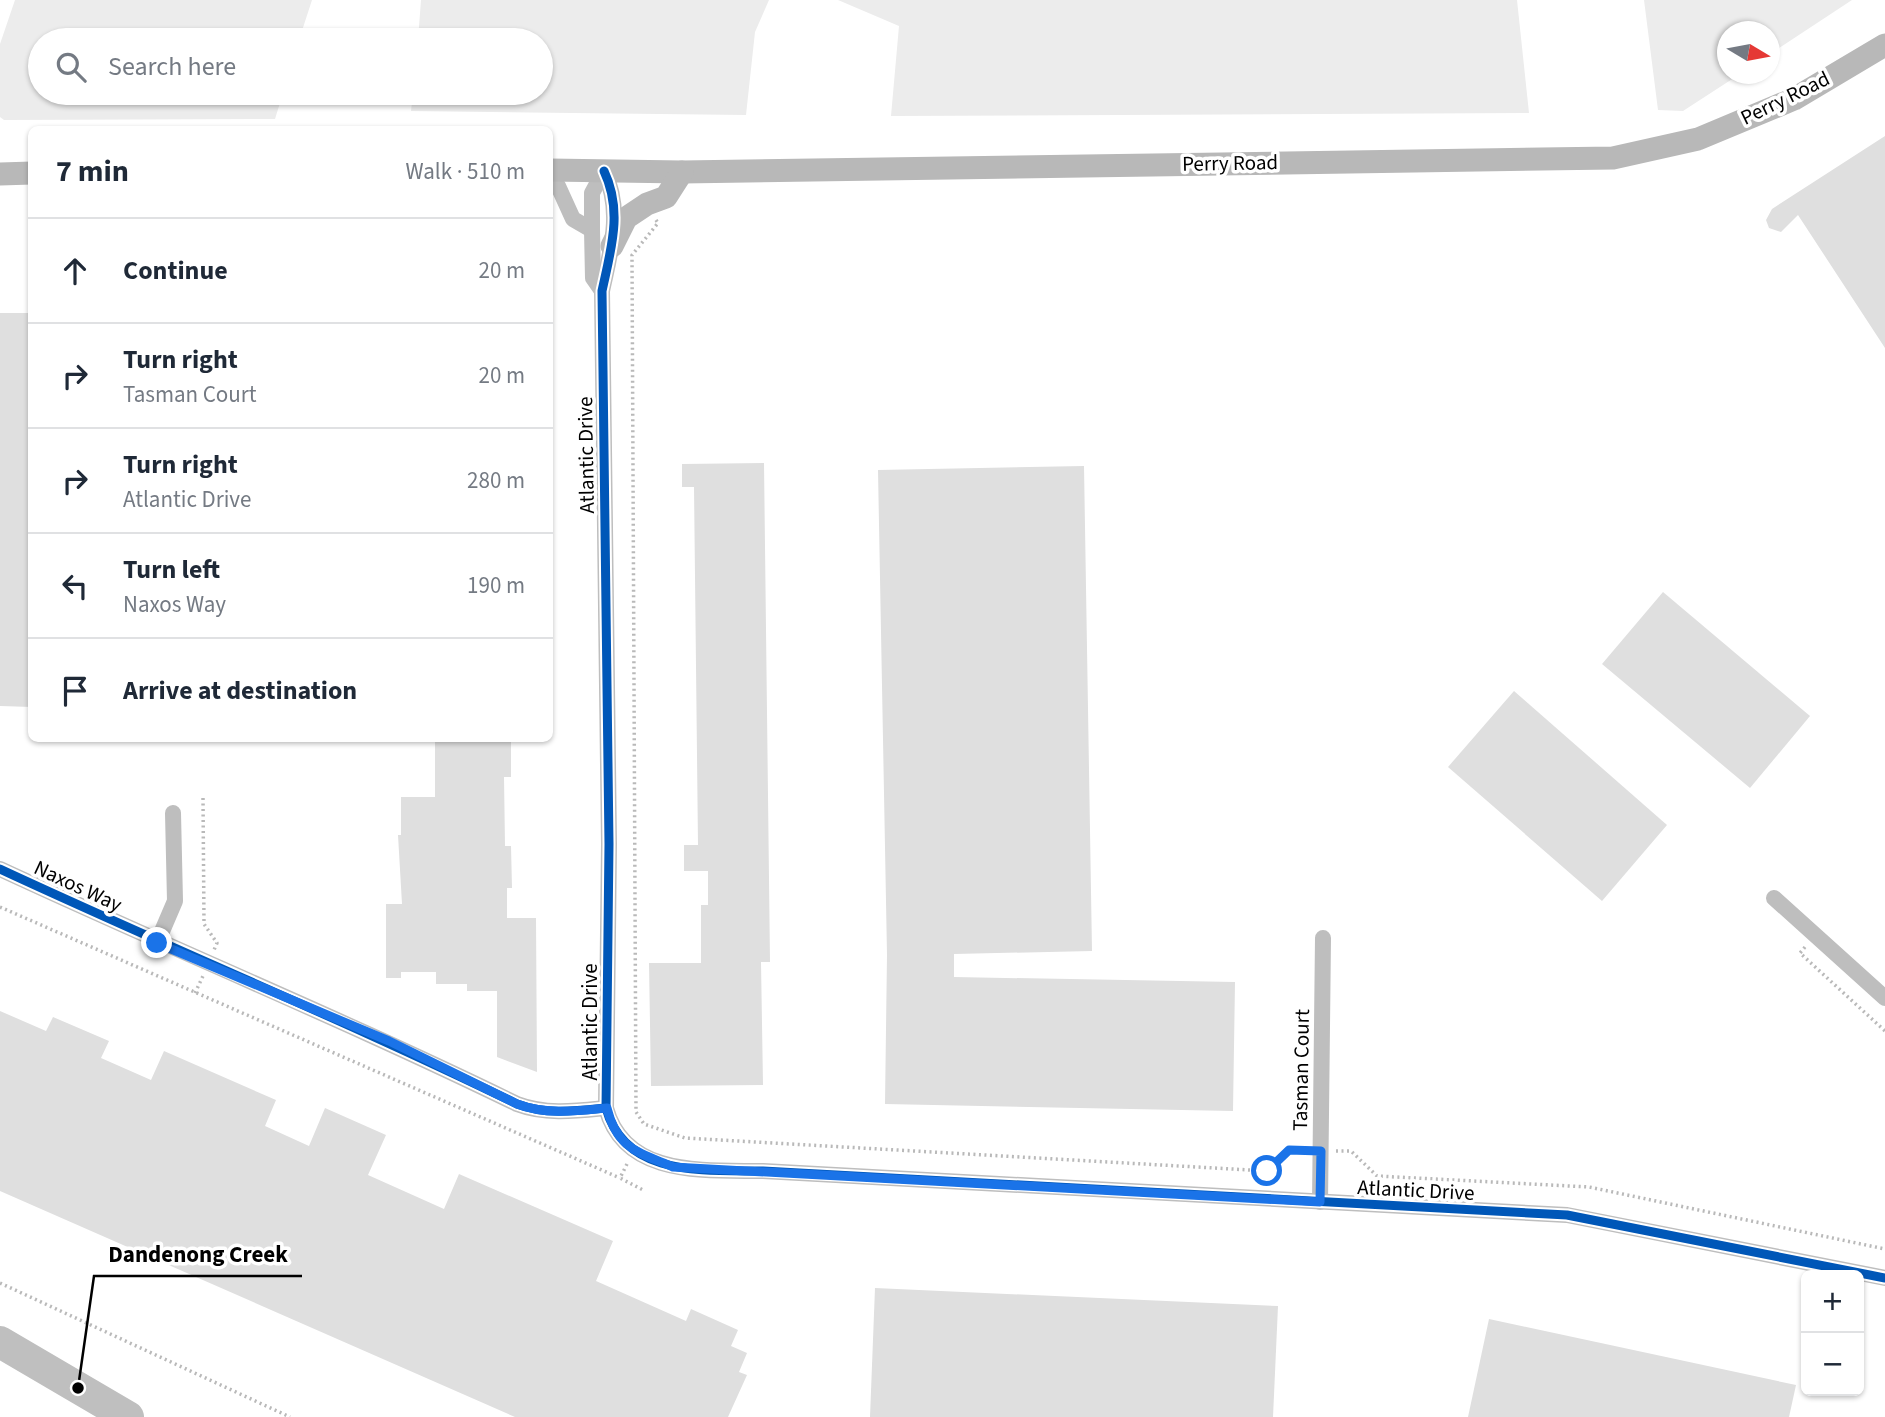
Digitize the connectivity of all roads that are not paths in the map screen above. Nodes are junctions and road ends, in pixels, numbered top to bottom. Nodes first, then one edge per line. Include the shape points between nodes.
1 (1885, 45) edge
2 (553, 170) edge
3 (604, 171) junction
4 (682, 172) junction
5 (28, 173) edge
6 (0, 174) edge
7 (553, 182) edge
8 (592, 230) junction
9 (612, 246) junction
10 (602, 291) junction
11 (173, 813) dead end
12 (0, 869) edge
13 (1774, 898) dead end
14 (1323, 938) dead end
15 (157, 943) junction
16 (1885, 998) edge
17 (607, 1108) junction
18 (1320, 1202) junction
19 (1885, 1278) edge

1 - 4 main road, Perry Road via 1794,99 1698,139 1613,158
2 - 3 main road, Perry Road
3 - 4 main road, Perry Road
3 - 8 street, Atlantic Drive via 592,193
3 - 9 street, Atlantic Drive via 614,193
4 - 9 main road via 666,198 626,218
5 - 6 main road
7 - 8 street via 573,219
8 - 10 street, Atlantic Drive via 593,278
9 - 10 street, Atlantic Drive
10 - 17 street, Atlantic Drive
11 - 15 street via 175,901
12 - 15 street, Naxos Way
13 - 16 street
14 - 18 street, Tasman Court
15 - 17 street, Naxos Way via 389,1041 536,1111
17 - 18 street, Atlantic Drive via 617,1137 632,1150 673,1167
18 - 19 street, Atlantic Drive via 1567,1215

